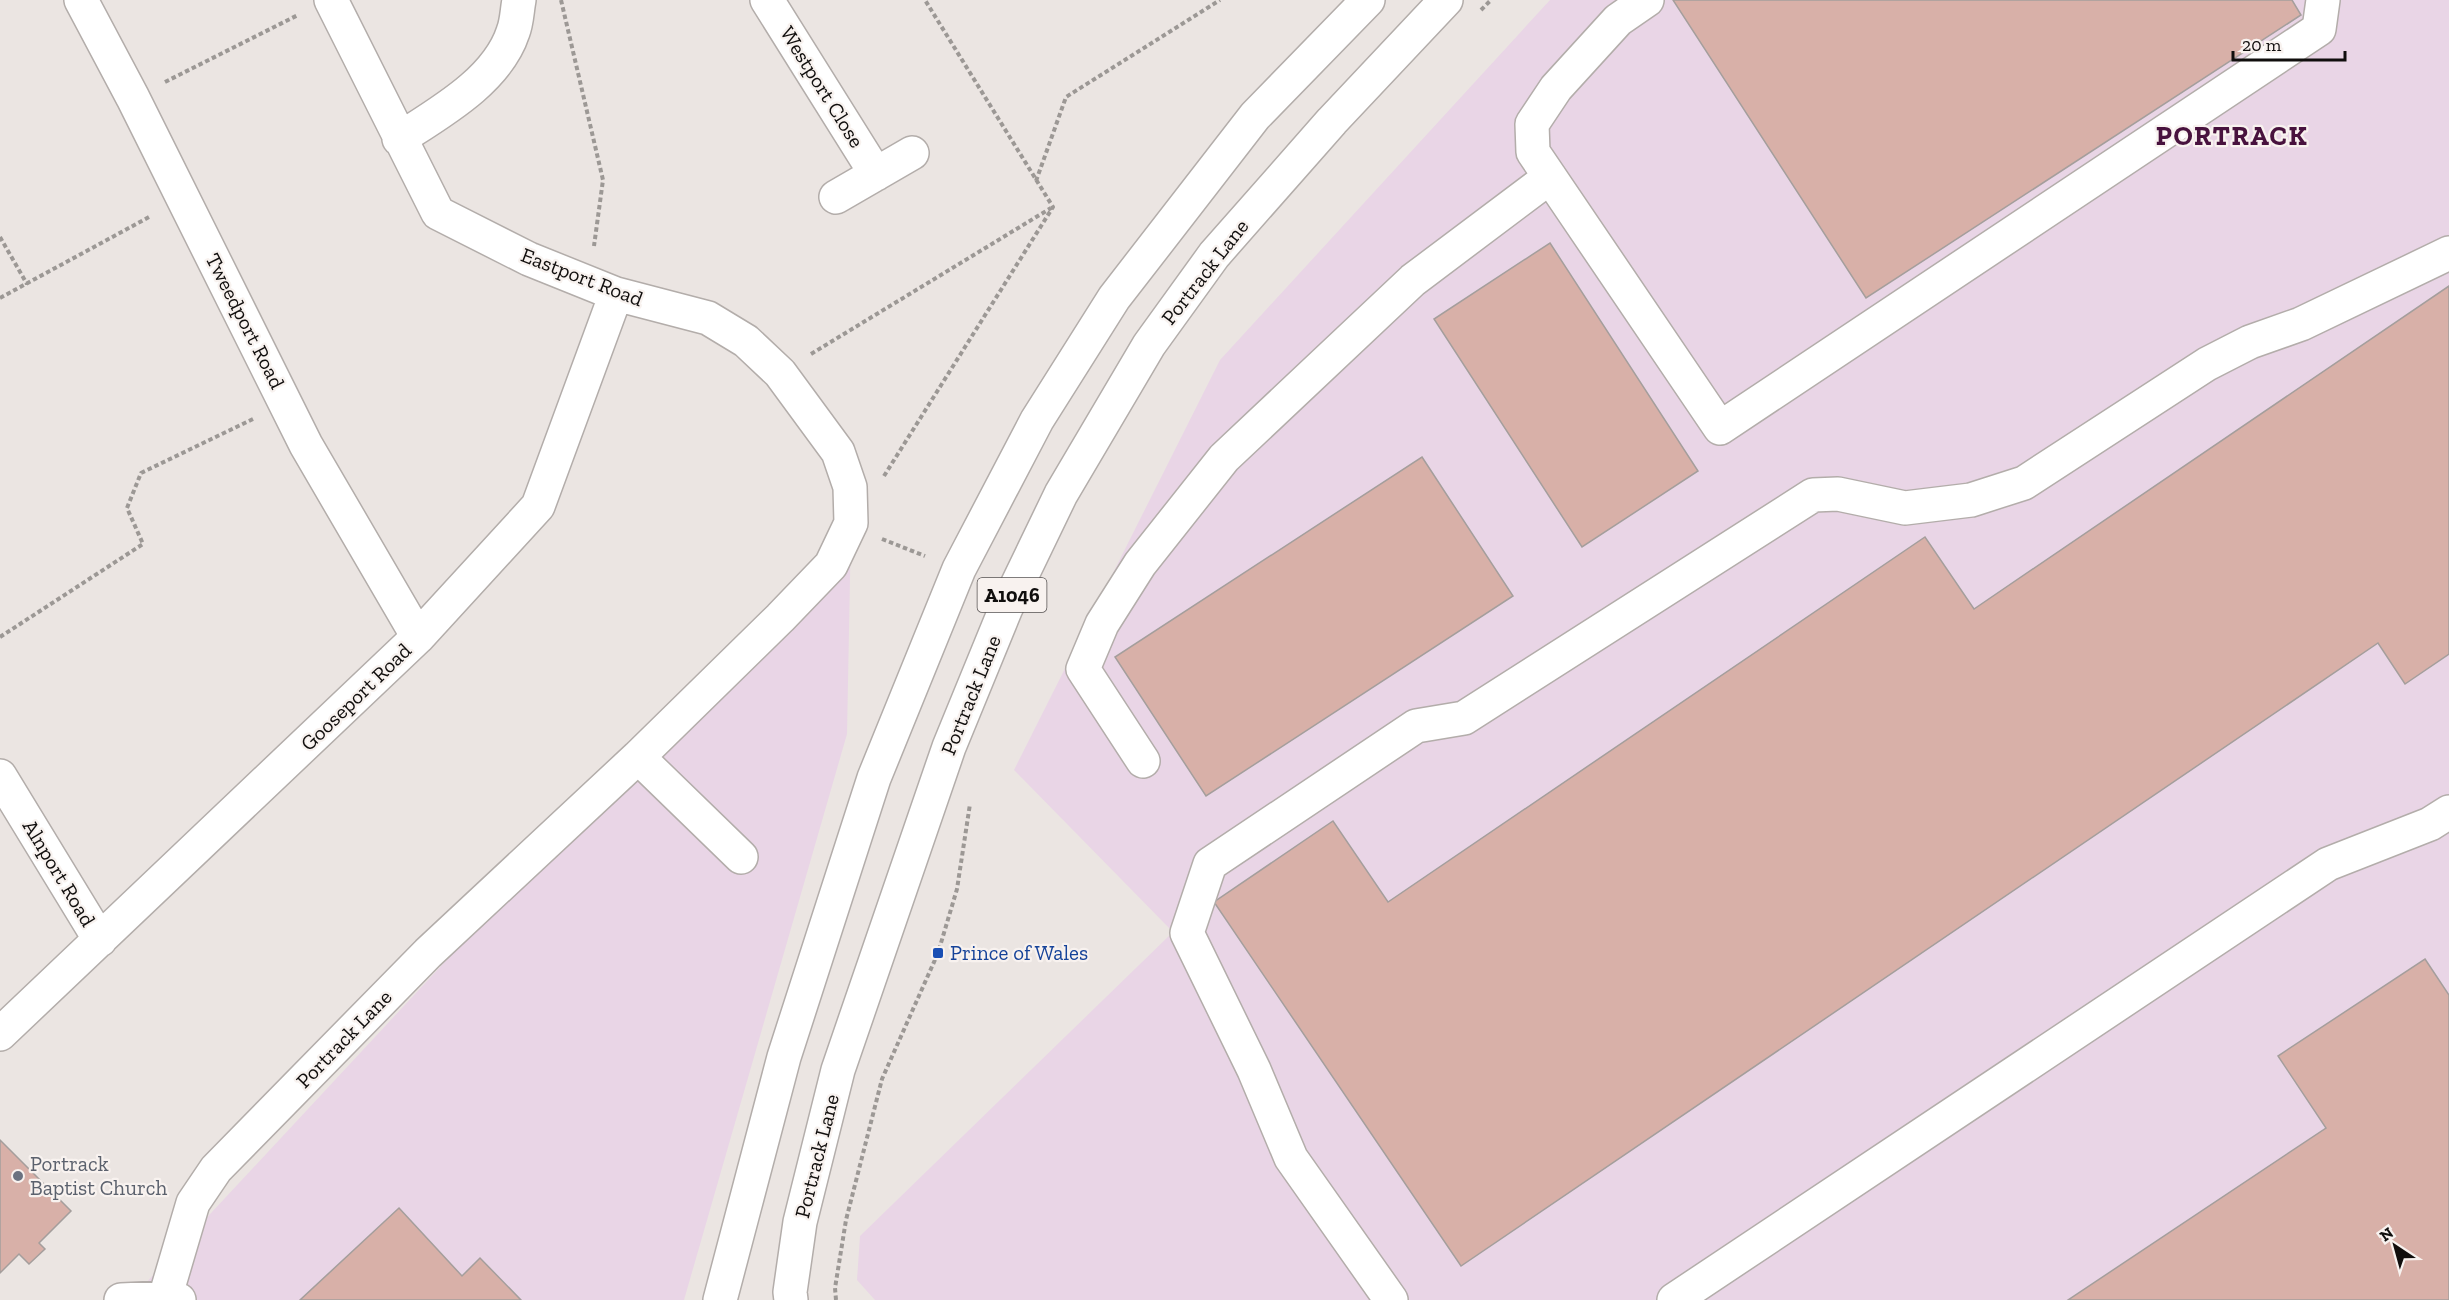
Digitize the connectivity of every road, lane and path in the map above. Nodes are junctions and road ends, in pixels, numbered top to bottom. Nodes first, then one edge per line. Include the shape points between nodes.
1 (81, 0) edge
2 (519, 0) edge
3 (561, 0) edge
4 (767, 0) edge
5 (925, 0) edge
6 (1220, 0) edge
7 (1368, 0) edge
8 (1446, 0) edge
9 (1491, 0) edge
10 (1647, 0) edge
11 (2323, 0) edge
12 (319, 5) edge
13 (1478, 14) dead end
14 (133, 98) junction
15 (399, 140) junction
16 (912, 153) dead end
17 (876, 174) junction
18 (1550, 177) junction
19 (1036, 181) junction
20 (836, 197) dead end
21 (183, 198) junction
22 (1053, 207) junction
23 (0, 237) edge
24 (2449, 254) edge
25 (27, 284) junction
26 (602, 288) junction
27 (0, 298) edge
28 (780, 374) junction
29 (286, 402) junction
30 (851, 523) junction
31 (959, 569) junction
32 (0, 637) edge
33 (418, 637) junction
34 (638, 757) junction
35 (1143, 761) dead end
36 (0, 776) edge
37 (971, 798) dead end
38 (2449, 812) edge
39 (741, 857) dead end
40 (100, 940) junction
41 (0, 1034) edge
42 (172, 1299) edge
43 (121, 1300) edge
44 (720, 1300) edge
45 (791, 1300) edge
46 (836, 1300) edge
47 (1391, 1300) edge
48 (1674, 1300) edge

1 - 14 street, Tweedport Road
2 - 15 street via 513,33 494,67 466,95
3 - 26 path via 603,180
4 - 17 street, Westport Close
5 - 19 path
6 - 19 path via 1066,97
7 - 31 street, A1046 via 1255,116 1114,298 1037,420
8 - 45 street, Portrack Lane / A1046 via 1214,255 1149,345 1061,494 1006,608 949,747 838,1070 800,1222
9 - 13 path
10 - 18 street via 1618,20 1556,88 1532,124 1533,152
11 - 18 street via 2319,29 1720,428
12 - 14 path
12 - 15 street, Eastport Road
14 - 21 street, Tweedport Road
15 - 26 street, Eastport Road via 438,213 530,259
16 - 17 street
17 - 20 street
18 - 35 street via 1413,280 1224,458 1140,564 1102,624 1083,669
19 - 22 path
21 - 25 path
21 - 29 street, Tweedport Road
22 - 28 path
22 - 30 path
23 - 25 path
24 - 47 street via 2207,364 2025,483 1971,500 1905,508 1838,494 1813,495 1464,718 1416,726 1210,864 1186,933 1254,1070 1291,1158
25 - 27 path
26 - 28 street, Eastport Road via 708,318 746,340
26 - 33 street, Gooseport Road via 538,506
28 - 30 street, Eastport Road via 838,452 850,487
29 - 32 path via 141,473 127,508 142,544
29 - 33 street, Tweedport Road via 306,445
30 - 31 path via 896,546
30 - 34 street, Portrack Lane via 831,565
31 - 44 street, A1046 via 876,772 784,1057
33 - 40 street, Gooseport Road
34 - 39 street
34 - 42 street, Portrack Lane via 428,953 216,1169 194,1203
36 - 40 street, Alnport Road
37 - 46 path via 957,889 938,953 882,1079 846,1220
38 - 48 street via 2430,824 2328,864
40 - 41 street, Gooseport Road
42 - 43 street, Portrack Lane

